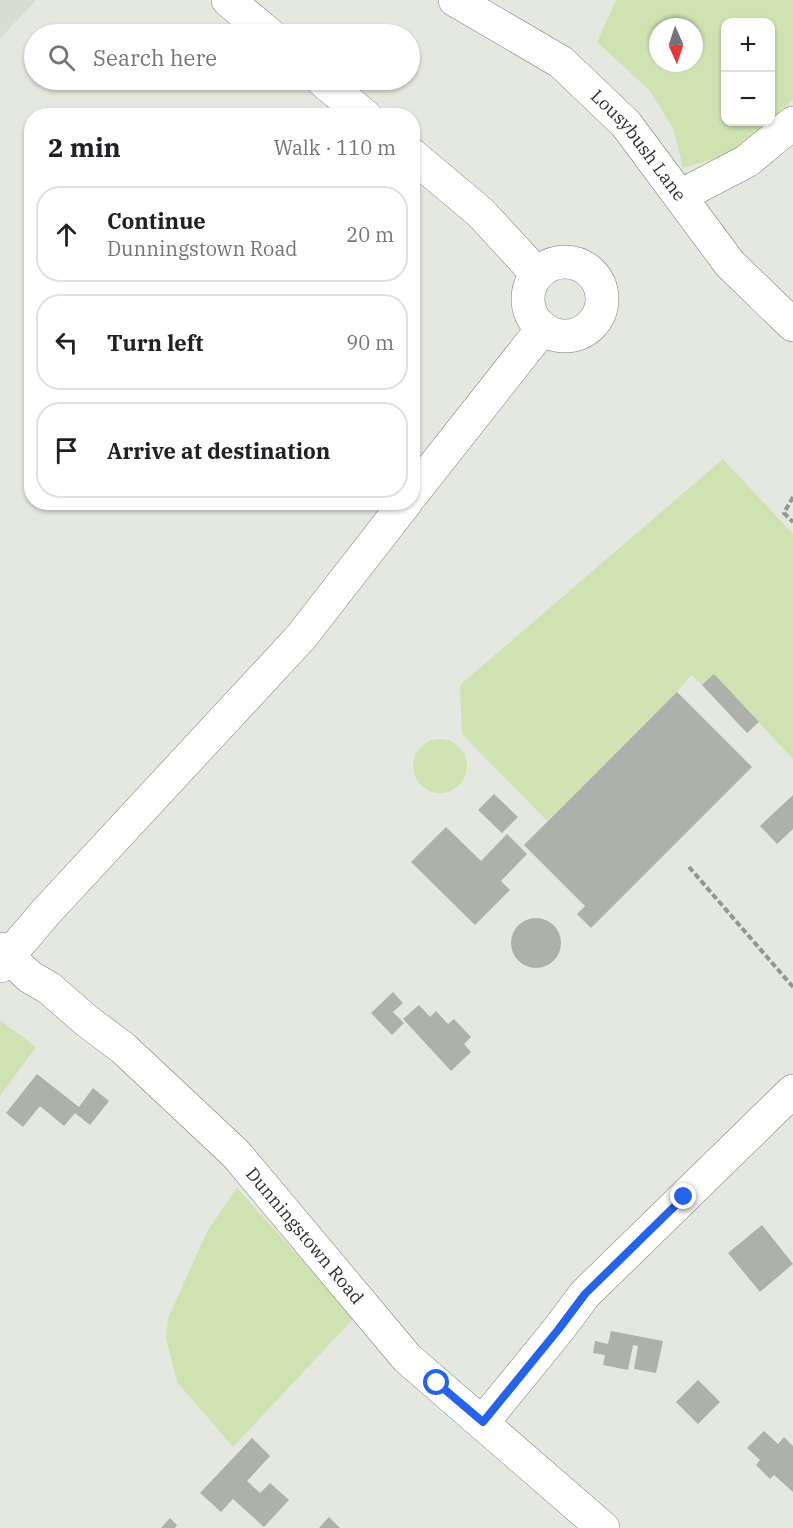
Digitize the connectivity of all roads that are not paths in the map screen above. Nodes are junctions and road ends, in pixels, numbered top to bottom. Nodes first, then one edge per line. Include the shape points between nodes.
1 (228, 0) edge
2 (455, 0) edge
3 (257, 24) edge
4 (334, 90) edge
5 (355, 108) edge
6 (793, 123) edge
7 (420, 162) edge
8 (680, 196) junction
9 (537, 274) junction
10 (793, 325) edge
11 (543, 328) junction
12 (420, 484) edge
13 (400, 510) edge
14 (2, 957) edge
15 (793, 1091) edge
16 (483, 1422) junction
17 (603, 1528) edge

1 - 3 street
2 - 8 street, Lousybush Lane via 561,62 626,124
4 - 5 street
6 - 8 street via 747,161
7 - 9 street via 481,213
8 - 10 street, Lousybush Lane via 730,264
9 - 11 street via 528,291 528,307 535,322
9 - 11 street via 552,263 571,261 588,269 600,283 603,302 597,320 582,332 564,337
11 - 12 street
13 - 14 street via 301,637
14 - 16 street, Dunningstown Road via 49,988 123,1048 236,1154 407,1358
15 - 16 street via 585,1294
16 - 17 street, Dunningstown Road

